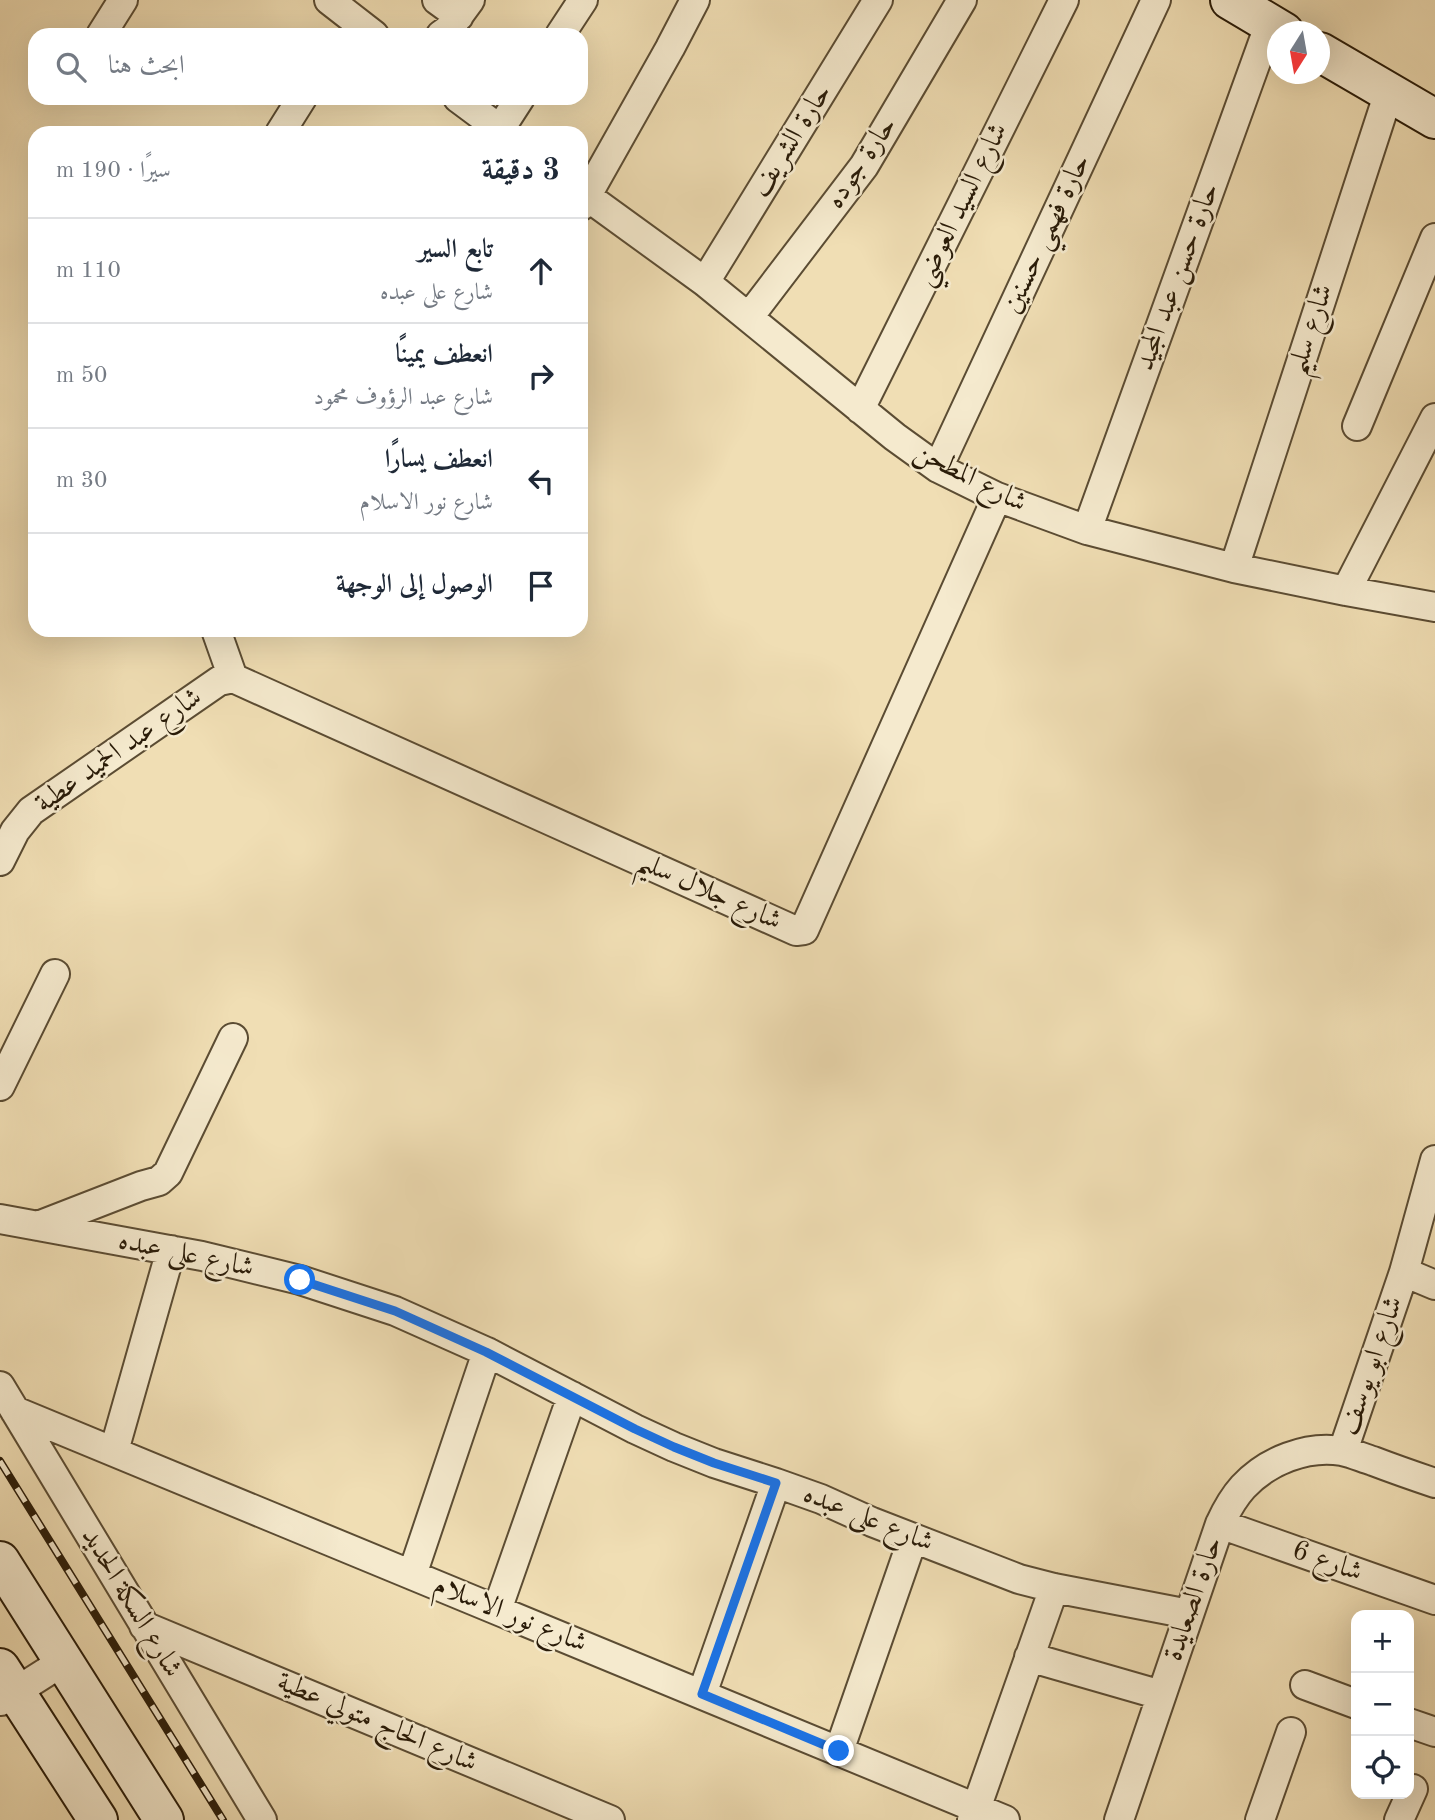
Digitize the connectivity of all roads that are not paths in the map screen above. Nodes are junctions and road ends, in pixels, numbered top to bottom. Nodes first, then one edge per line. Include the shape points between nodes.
1 (123, 0) edge
2 (329, 0) edge
3 (583, 0) edge
4 (695, 0) edge
5 (878, 0) edge
6 (962, 0) edge
7 (1063, 0) edge
8 (1156, 0) edge
9 (1230, 0) edge
10 (1267, 21) edge
11 (105, 28) edge
12 (355, 28) edge
13 (565, 28) edge
14 (1267, 53) edge
15 (1330, 58) edge
16 (1388, 92) junction
17 (297, 105) edge
18 (467, 105) edge
19 (516, 105) edge
20 (1435, 119) edge
21 (284, 126) edge
22 (495, 126) edge
23 (505, 126) edge
24 (588, 189) edge
25 (588, 201) edge
26 (1435, 238) edge
27 (705, 282) junction
28 (749, 317) junction
29 (860, 409) junction
30 (1435, 418) edge
31 (1357, 426) dead end
32 (938, 468) junction
33 (998, 497) junction
34 (1087, 530) junction
35 (1234, 568) junction
36 (1346, 591) junction
37 (1435, 607) edge
38 (217, 637) edge
39 (226, 680) junction
40 (0, 860) edge
41 (55, 974) dead end
42 (233, 1038) dead end
43 (0, 1086) edge
44 (1435, 1160) edge
45 (0, 1219) edge
46 (38, 1226) junction
47 (171, 1250) junction
48 (1404, 1272) junction
49 (1435, 1285) edge
50 (486, 1352) junction
51 (0, 1386) edge
52 (572, 1396) junction
53 (15, 1411) junction
54 (114, 1451) junction
55 (1343, 1451) junction
56 (776, 1483) junction
57 (1435, 1483) edge
58 (1220, 1524) junction
59 (913, 1538) junction
60 (0, 1561) edge
61 (412, 1575) junction
62 (1054, 1588) junction
63 (1435, 1600) edge
64 (497, 1610) junction
65 (1189, 1614) junction
66 (144, 1626) junction
67 (1029, 1657) junction
68 (64, 1661) junction
69 (1306, 1685) dead end
70 (5, 1687) edge
71 (702, 1694) junction
72 (1161, 1696) junction
73 (1351, 1702) edge
74 (1414, 1725) edge
75 (1291, 1732) dead end
76 (1435, 1732) edge
77 (839, 1751) junction
78 (1408, 1799) edge
79 (974, 1814) edge
80 (98, 1820) edge
81 (164, 1820) edge
82 (262, 1820) edge
83 (610, 1820) edge
84 (1005, 1820) edge
85 (1119, 1820) edge
86 (1260, 1820) edge
87 (1399, 1820) edge

1 - 11 street
2 - 12 street
3 - 13 street
4 - 24 street
5 - 27 street, حارة الشريف
6 - 28 street, حارة جوده via 864,166
7 - 29 street, شارع السيد العوضي
8 - 32 street, حارة فهمي حسنين
9 - 10 main road
14 - 34 street, حارة حسن عبد المجيد
15 - 16 main road
16 - 20 main road
16 - 35 street, شارع سليم
17 - 21 street
18 - 22 street
19 - 23 street
25 - 27 street, شارع المطحن
26 - 31 street
27 - 28 street, شارع المطحن
28 - 29 street, شارع المطحن
29 - 32 street, شارع المطحن
30 - 36 street
32 - 33 street, شارع المطحن
33 - 34 street, شارع المطحن
33 - 39 street, شارع جلال سليم via 802,931
34 - 35 street, شارع المطحن
35 - 36 street, شارع المطحن
36 - 37 street, شارع المطحن
38 - 39 street
39 - 40 street, شارع عبد الحميد عطية via 31,811
41 - 43 street
42 - 46 street via 168,1173 159,1181
44 - 48 street, شارع ابو يوسف
45 - 46 street, شارع على عبده
46 - 47 street, شارع على عبده
47 - 50 street, شارع على عبده via 300,1280 395,1311
47 - 54 street
48 - 49 street
48 - 55 street, شارع ابو يوسف
50 - 52 street, شارع على عبده
50 - 61 street
51 - 53 street, شارع السكة الحديد
52 - 56 street, شارع على عبده via 674,1447
52 - 64 street
53 - 54 street, شارع نور الاسلام
53 - 66 street, شارع السكة الحديد
54 - 61 street, شارع نور الاسلام
55 - 57 street
55 - 58 street, حارة الصعايدة via 1321,1450 1278,1461 1243,1487
56 - 59 street, شارع على عبده
56 - 71 street
58 - 63 street, شارع 6
58 - 65 street, حارة الصعايدة
59 - 62 street, شارع على عبده
59 - 77 street
60 - 68 main road
61 - 64 street, شارع نور الاسلام
62 - 65 street, شارع على عبده
62 - 67 street
64 - 71 street, شارع نور الاسلام
65 - 72 street, حارة الصعايدة
66 - 82 street, شارع السكة الحديد
66 - 83 street, شارع الحاج متولي عطية
67 - 72 street
67 - 79 street
68 - 70 street
68 - 81 main road
69 - 73 street
70 - 80 main road
71 - 77 street, شارع نور الاسلام
72 - 85 street, حارة الصعايدة
74 - 76 street
75 - 86 street
77 - 79 street, شارع نور الاسلام
78 - 87 street
79 - 84 street, شارع نور الاسلام

